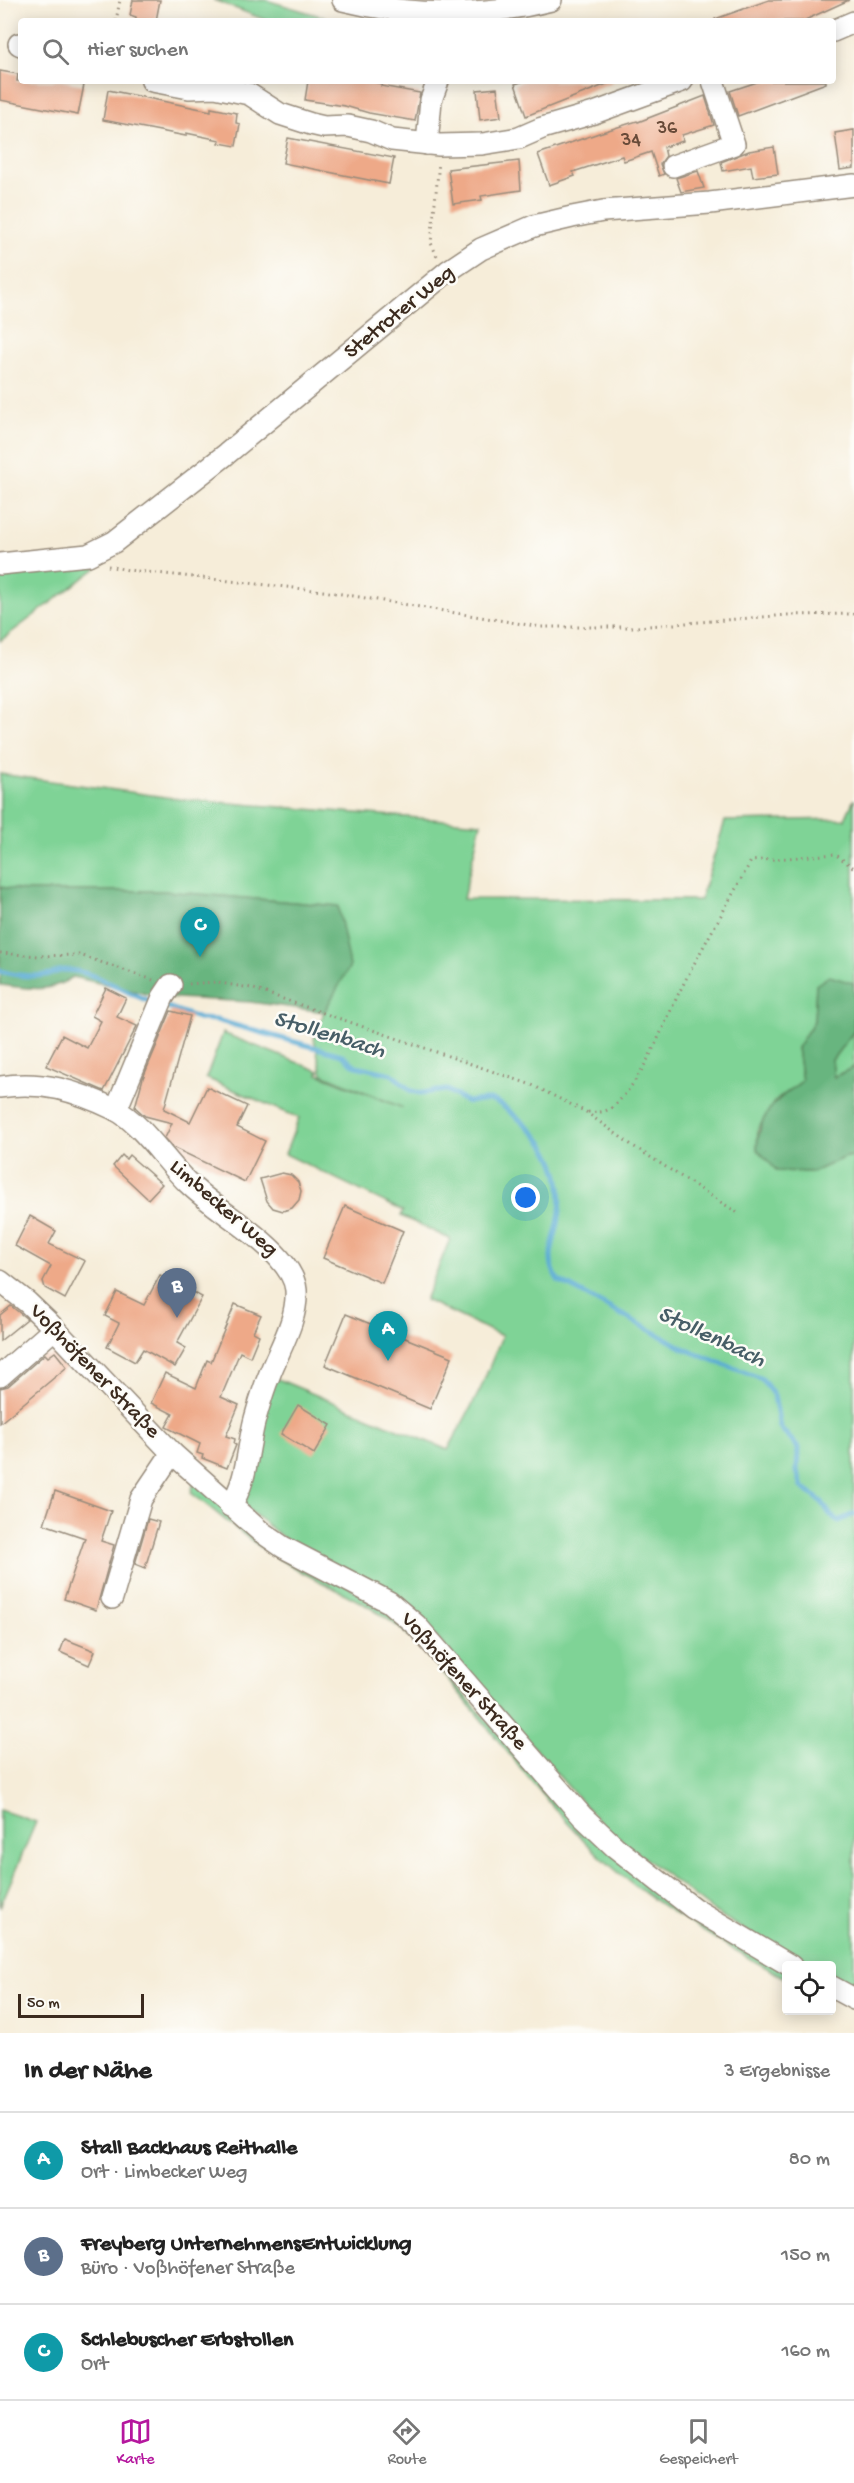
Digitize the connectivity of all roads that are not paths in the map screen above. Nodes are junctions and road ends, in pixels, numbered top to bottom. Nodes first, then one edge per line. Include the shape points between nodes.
1 (343, 0) edge
2 (551, 0) edge
3 (496, 16) edge
4 (854, 22) edge
5 (836, 30) edge
6 (168, 84) edge
7 (437, 84) edge
8 (674, 84) edge
9 (714, 84) edge
10 (433, 144) junction
11 (673, 166) dead end
12 (854, 185) edge
13 (0, 564) edge
14 (164, 998) road end
15 (0, 1087) edge
16 (116, 1110) junction
17 (2, 1286) edge
18 (54, 1329) junction
19 (0, 1376) edge
20 (172, 1453) junction
21 (230, 1506) junction
22 (112, 1598) dead end
23 (784, 1961) edge
24 (836, 1990) edge
25 (854, 2000) edge

1 - 3 street via 402,11
2 - 3 street
4 - 5 street
6 - 10 street via 249,94 280,114 311,124 348,126 392,140
7 - 10 street via 431,100
8 - 10 street via 519,138 482,144
9 - 11 street via 734,144
12 - 13 street, Stetroter Weg via 572,217 534,226 481,249 448,271 114,542 88,555
14 - 16 street
15 - 16 street, Limbecker Weg via 56,1087
16 - 21 street, Limbecker Weg via 188,1183 280,1258 296,1290 291,1325 264,1389 239,1494
17 - 18 street, Voßhöfener Straße via 27,1302
18 - 19 street
18 - 20 street, Voßhöfener Straße
20 - 21 street, Voßhöfener Straße
20 - 22 street via 141,1499
21 - 23 street, Voßhöfener Straße via 283,1547 388,1602 416,1625 582,1816 615,1847 693,1908
24 - 25 street

